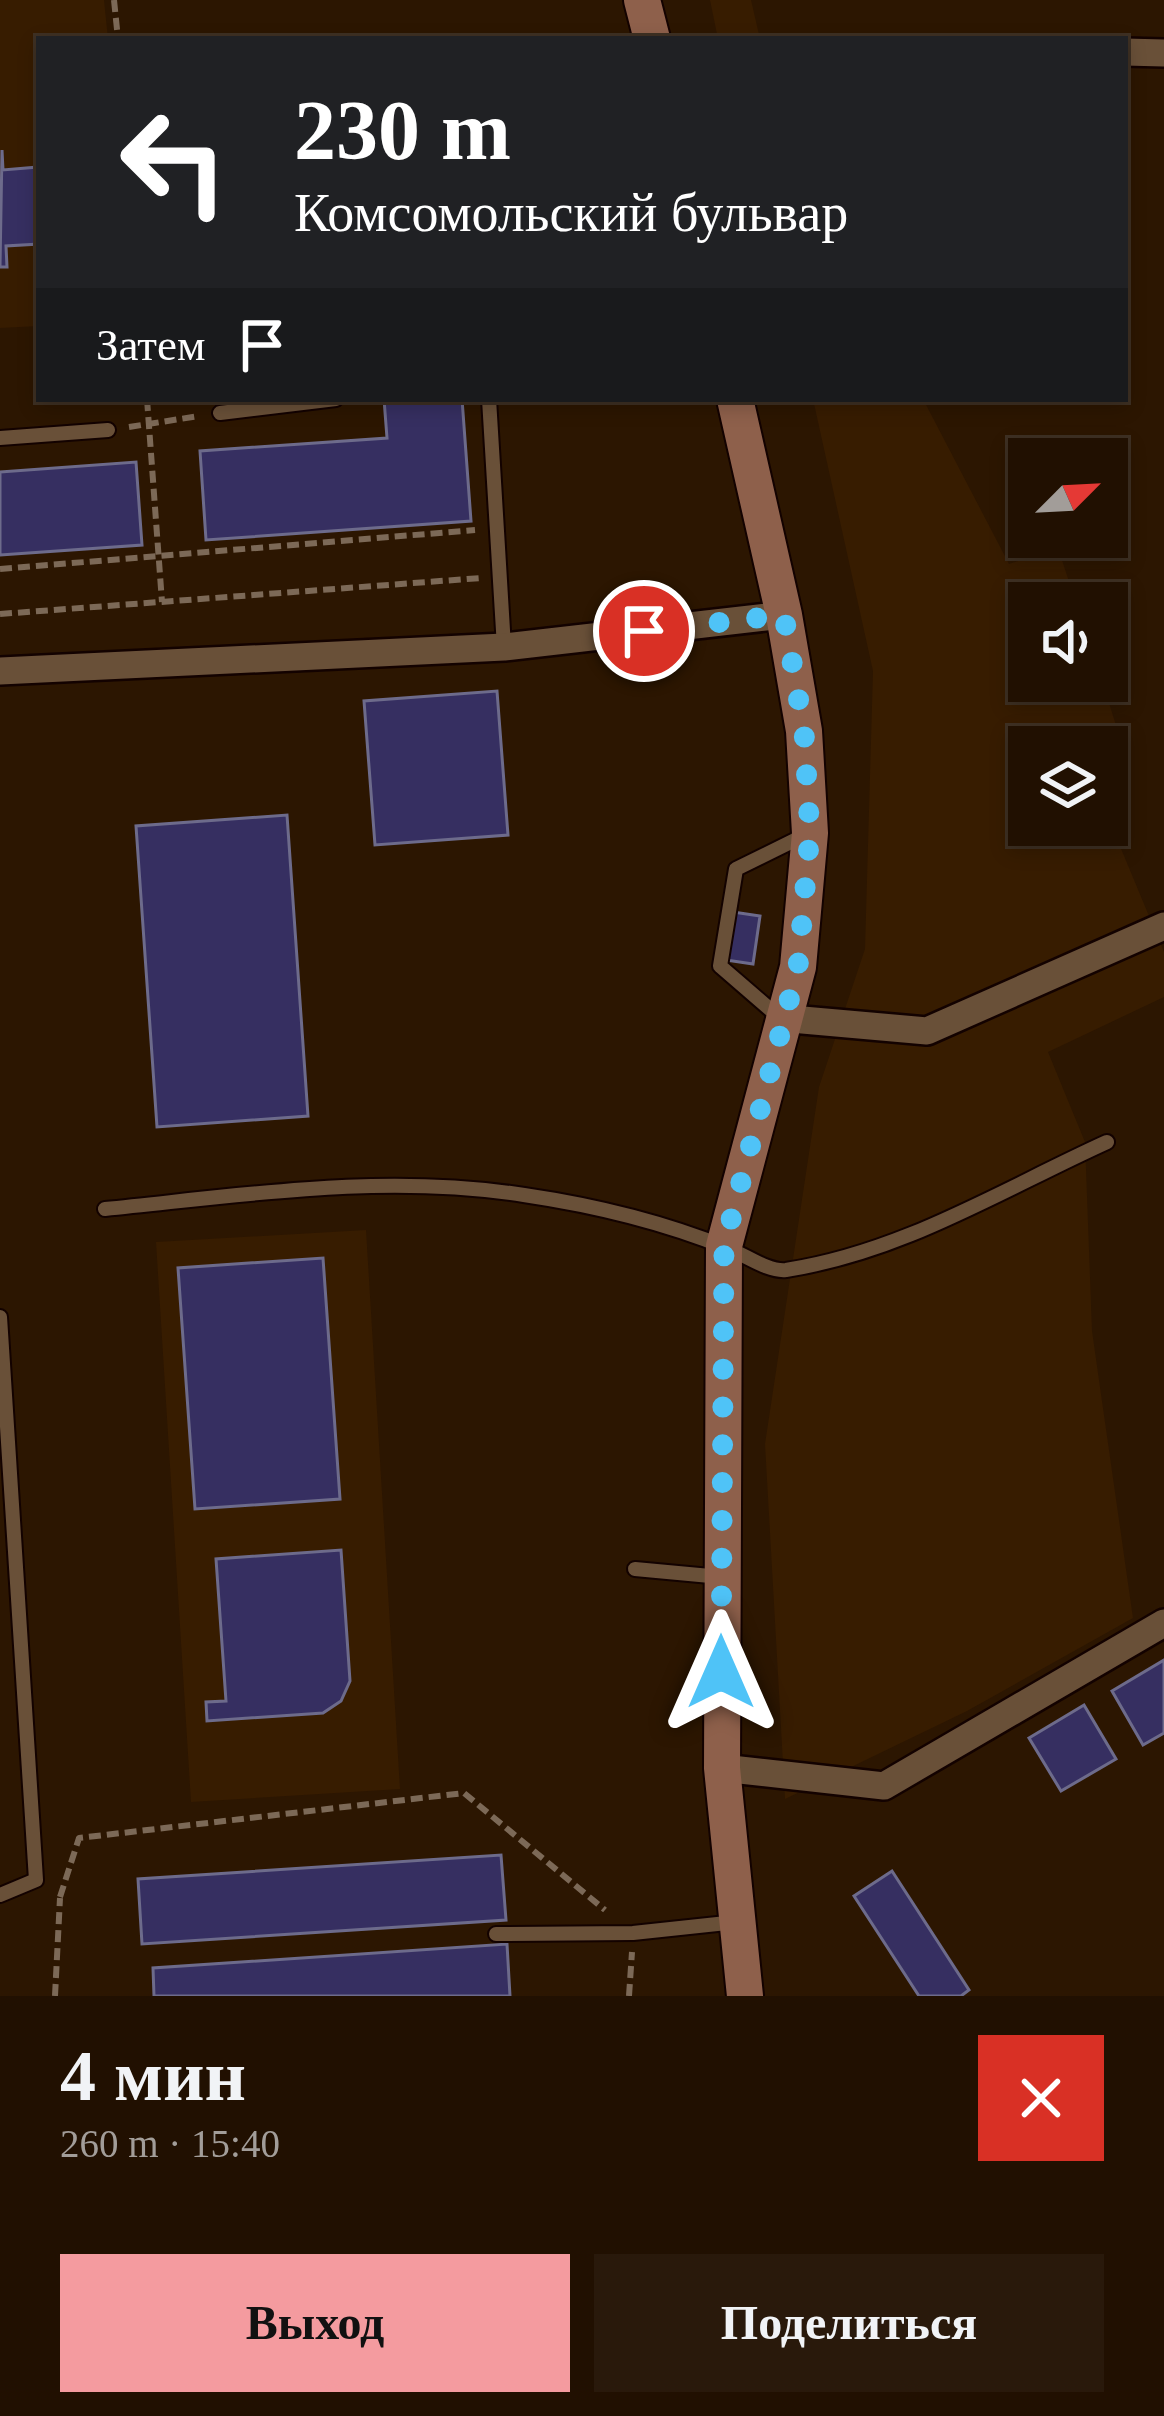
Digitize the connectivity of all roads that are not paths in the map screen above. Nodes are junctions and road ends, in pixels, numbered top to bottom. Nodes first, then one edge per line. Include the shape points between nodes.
1 (642, 0) edge
2 (651, 36) edge
3 (1128, 52) edge
4 (1164, 53) edge
5 (312, 402) edge
6 (489, 402) edge
7 (736, 402) edge
8 (220, 413) road end
9 (109, 430) road end
10 (0, 438) edge
11 (784, 615) junction
12 (504, 647) junction
13 (0, 671) edge
14 (810, 833) junction
15 (1164, 926) edge
16 (780, 1018) junction
17 (1107, 1142) dead end
18 (105, 1209) dead end
19 (724, 1246) junction
20 (0, 1317) edge
21 (1, 1345) edge
22 (635, 1568) dead end
23 (721, 1577) junction
24 (1164, 1623) edge
25 (722, 1768) junction
26 (0, 1895) edge
27 (740, 1922) junction
28 (496, 1934) dead end
29 (745, 1996) edge

1 - 2 main road
3 - 4 street
5 - 8 lane
6 - 12 lane
7 - 11 main road
9 - 10 lane
11 - 12 street
11 - 14 main road via 804,731
12 - 13 street
14 - 16 main road via 798,967
14 - 16 lane via 736,869 720,966
15 - 16 street via 927,1031
16 - 19 main road
17 - 19 lane via 988,1204 881,1246 780,1271
18 - 19 lane via 356,1184 455,1185 587,1204
19 - 23 main road
20 - 21 lane
21 - 26 lane via 36,1880
22 - 23 lane
23 - 25 main road
24 - 25 street via 884,1786
25 - 27 main road
27 - 28 lane
27 - 29 main road

